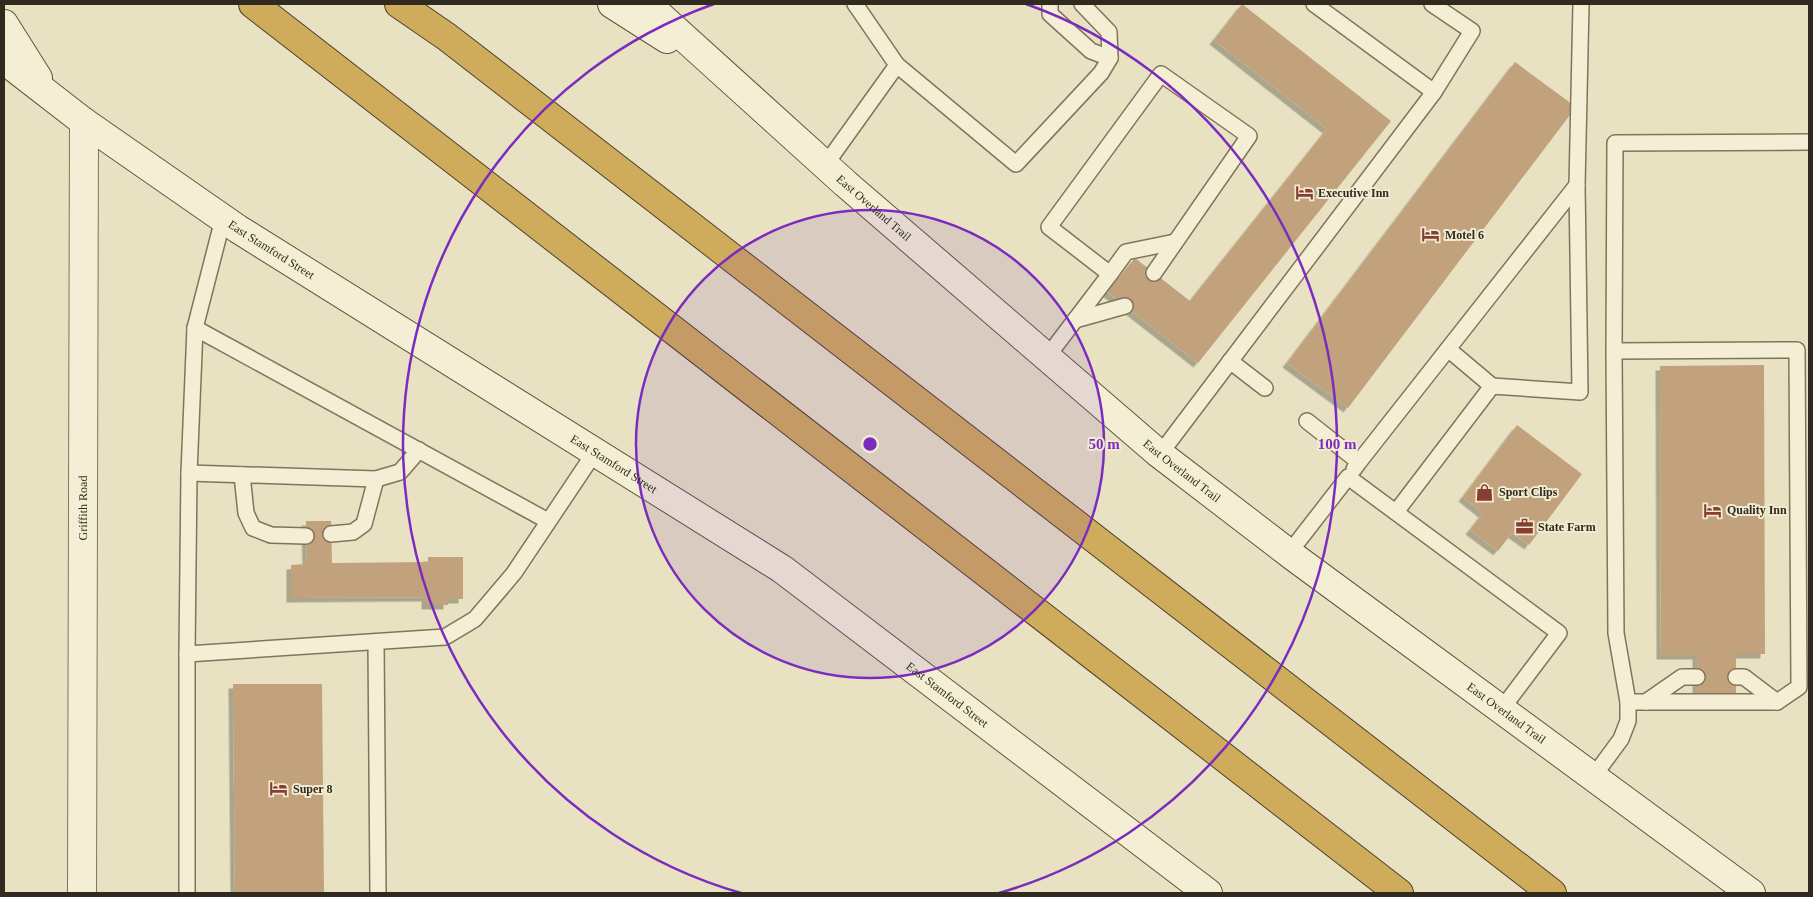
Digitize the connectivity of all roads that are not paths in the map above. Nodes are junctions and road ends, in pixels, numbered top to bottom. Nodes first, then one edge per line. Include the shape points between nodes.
1 (253, 4) edge
2 (399, 4) edge
3 (612, 4) edge
4 (647, 4) edge
5 (855, 4) edge
6 (1050, 4) edge
7 (1082, 4) edge
8 (1314, 4) edge
9 (1432, 4) edge
10 (1581, 4) edge
11 (4, 24) edge
12 (1110, 58) junction
13 (4, 60) edge
14 (897, 66) junction
15 (736, 84) junction
16 (46, 92) junction
17 (1434, 92) junction
18 (84, 122) junction
19 (1809, 142) edge
20 (826, 164) junction
21 (1577, 185) junction
22 (223, 219) junction
23 (1175, 242) junction
24 (1154, 273) dead end
25 (1110, 274) junction
26 (1125, 306) dead end
27 (1075, 320) junction
28 (195, 328) junction
29 (1448, 349) junction
30 (1803, 350) edge
31 (1614, 351) junction
32 (1047, 356) junction
33 (1230, 361) junction
34 (1492, 386) junction
35 (1264, 388) dead end
36 (1307, 421) dead end
37 (419, 450) junction
38 (595, 452) junction
39 (1160, 454) junction
40 (1359, 462) junction
41 (188, 473) junction
42 (242, 475) junction
43 (1348, 477) junction
44 (376, 479) junction
45 (1396, 512) junction
46 (548, 521) junction
47 (331, 534) dead end
48 (306, 536) dead end
49 (1289, 553) junction
50 (376, 642) junction
51 (187, 654) junction
52 (1697, 677) dead end
53 (1736, 677) dead end
54 (1804, 687) edge
55 (1628, 702) junction
56 (1646, 702) junction
57 (1777, 702) junction
58 (1501, 710) junction
59 (1593, 777) junction
60 (82, 893) edge
61 (187, 893) edge
62 (378, 893) edge
63 (1208, 893) edge
64 (1399, 893) edge
65 (1552, 893) edge
66 (1751, 893) edge

1 - 64 highway
2 - 65 highway
3 - 15 main road
4 - 15 main road, East Overland Trail
5 - 14 lane
6 - 12 lane via 1050,14 1091,52
7 - 12 lane via 1109,32
8 - 17 lane
9 - 17 lane via 1472,31
10 - 21 lane
11 - 16 main road
12 - 14 lane via 1101,73 1016,164
13 - 16 main road, East Stamford Street
14 - 20 lane
15 - 20 main road, East Overland Trail
16 - 18 main road, East Stamford Street
17 - 33 lane
18 - 22 main road, East Stamford Street
18 - 60 main road, Griffith Road
19 - 31 lane via 1615,143
20 - 32 main road, East Overland Trail
21 - 29 lane
21 - 34 lane via 1580,392
22 - 28 lane
22 - 38 main road, East Stamford Street
23 - 24 lane
23 - 25 lane via 1126,252
23 - 25 lane via 1249,136 1161,74 1048,227
25 - 27 lane
26 - 27 lane
27 - 32 lane
28 - 37 lane
28 - 41 lane
29 - 34 lane
29 - 40 lane
30 - 31 lane
30 - 54 lane
31 - 55 lane via 1616,632
32 - 39 main road, East Overland Trail
33 - 35 lane
33 - 39 lane
34 - 45 lane
36 - 40 lane
37 - 44 lane via 400,472
37 - 46 lane
38 - 46 lane
38 - 63 main road, East Stamford Street via 782,569
39 - 49 main road, East Overland Trail
40 - 43 lane
41 - 42 lane
41 - 51 lane
42 - 44 lane
42 - 48 lane via 246,514 253,528 272,535
43 - 45 lane
43 - 49 lane
44 - 47 lane via 364,524 353,532
45 - 58 lane via 1559,632
46 - 50 lane via 514,573 475,619 445,637
49 - 58 main road, East Overland Trail
50 - 51 lane
50 - 62 lane
51 - 61 lane
52 - 56 lane via 1682,677
53 - 57 lane via 1744,677
54 - 57 lane
55 - 56 lane
55 - 59 lane via 1628,721 1621,739
56 - 57 lane
58 - 59 main road, East Overland Trail
59 - 66 main road, East Overland Trail

